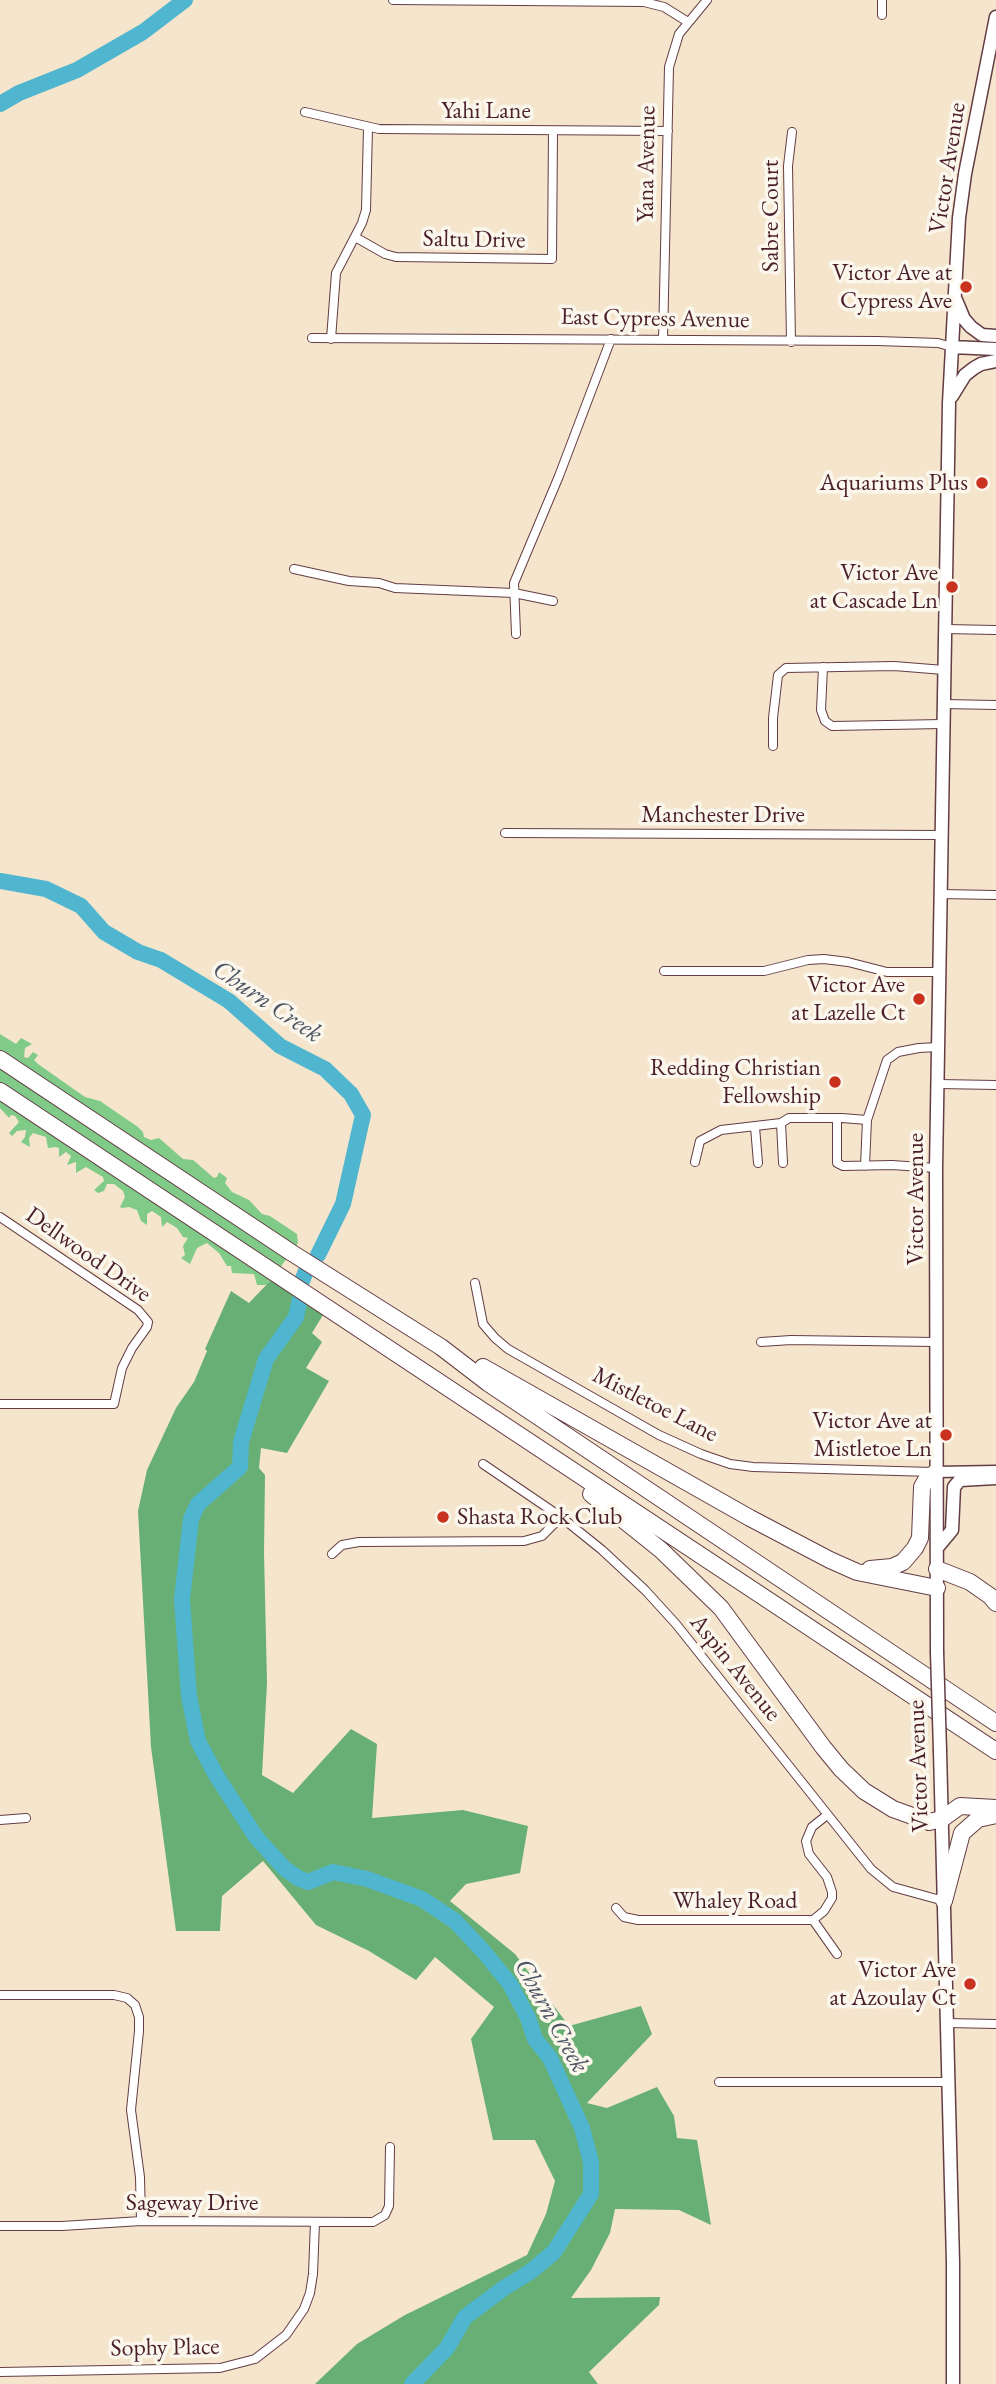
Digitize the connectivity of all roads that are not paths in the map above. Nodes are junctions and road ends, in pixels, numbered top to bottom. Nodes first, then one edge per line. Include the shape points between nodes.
1 (393, 0) edge
2 (707, 0) edge
3 (882, 0) edge
4 (882, 15) dead end
5 (996, 17) edge
6 (688, 22) junction
7 (305, 112) dead end
8 (368, 128) junction
9 (553, 131) junction
10 (668, 131) junction
11 (792, 132) dead end
12 (355, 237) junction
13 (954, 291) junction
14 (996, 336) edge
15 (312, 338) dead end
16 (331, 339) junction
17 (611, 339) junction
18 (663, 340) junction
19 (791, 342) junction
20 (952, 347) junction
21 (996, 349) edge
22 (996, 361) edge
23 (950, 402) junction
24 (294, 569) dead end
25 (514, 593) junction
26 (553, 601) dead end
27 (945, 629) junction
28 (996, 630) edge
29 (516, 634) dead end
30 (823, 667) junction
31 (944, 670) junction
32 (943, 704) junction
33 (996, 705) edge
34 (943, 724) junction
35 (773, 746) dead end
36 (505, 833) dead end
37 (941, 835) junction
38 (940, 894) junction
39 (996, 895) edge
40 (664, 971) dead end
41 (939, 972) junction
42 (938, 1047) junction
43 (0, 1059) edge
44 (937, 1084) junction
45 (996, 1085) edge
46 (0, 1091) edge
47 (837, 1119) junction
48 (867, 1120) junction
49 (781, 1123) junction
50 (755, 1127) junction
51 (695, 1162) dead end
52 (758, 1163) dead end
53 (783, 1163) dead end
54 (865, 1166) junction
55 (936, 1168) junction
56 (0, 1217) edge
57 (475, 1283) dead end
58 (761, 1342) dead end
59 (936, 1342) junction
60 (441, 1347) junction
61 (0, 1404) edge
62 (548, 1454) junction
63 (483, 1464) dead end
64 (996, 1471) edge
65 (936, 1472) junction
66 (996, 1478) edge
67 (561, 1517) junction
68 (937, 1548) junction
69 (332, 1554) dead end
70 (830, 1560) junction
71 (937, 1569) junction
72 (937, 1588) junction
73 (996, 1603) edge
74 (996, 1723) edge
75 (996, 1751) edge
76 (996, 1808) edge
77 (827, 1815) junction
78 (996, 1815) edge
79 (26, 1818) dead end
80 (942, 1819) junction
81 (0, 1820) edge
82 (944, 1901) junction
83 (615, 1908) dead end
84 (813, 1920) junction
85 (836, 1954) dead end
86 (0, 1994) edge
87 (947, 2023) junction
88 (996, 2024) edge
89 (719, 2082) dead end
90 (948, 2082) junction
91 (390, 2147) dead end
92 (141, 2221) junction
93 (315, 2222) junction
94 (0, 2226) edge
95 (0, 2372) edge
96 (953, 2384) edge

1 - 6 street via 644,2 664,7
2 - 6 street, Yana Avenue
3 - 4 street
5 - 13 main road, Victor Avenue via 965,174
6 - 10 street, Yana Avenue via 676,41 669,67
7 - 8 street, Yahi Lane
8 - 9 street, Yahi Lane
8 - 12 street via 367,203
9 - 10 street, Yahi Lane
9 - 12 street, Saltu Drive via 552,259 402,257 384,254
10 - 18 street, Yana Avenue
11 - 19 street, Sabre Court via 788,166
12 - 16 street via 338,267
13 - 14 main road via 971,327 982,335
13 - 20 main road, Victor Avenue
15 - 16 street, East Cypress Avenue
16 - 17 street, East Cypress Avenue
17 - 18 street, East Cypress Avenue
17 - 25 street via 514,583
18 - 19 street, East Cypress Avenue
19 - 20 street, East Cypress Avenue via 938,343
20 - 21 main road, East Cypress Avenue
20 - 23 main road, Victor Avenue
22 - 23 main road via 965,375
23 - 27 main road, Victor Avenue
24 - 25 street via 395,588
25 - 26 street
25 - 29 street
27 - 28 street
27 - 31 main road, Victor Avenue
30 - 31 street
30 - 34 street via 821,709 832,726
30 - 35 street via 786,668 778,675
31 - 32 main road, Victor Avenue
32 - 33 street
32 - 34 main road, Victor Avenue
34 - 37 main road, Victor Avenue
36 - 37 street, Manchester Drive
37 - 38 main road, Victor Avenue
38 - 39 street
38 - 41 main road, Victor Avenue
40 - 41 street via 764,971 824,959 887,972
41 - 42 main road, Victor Avenue
42 - 44 main road, Victor Avenue
42 - 48 street via 898,1052 887,1060
43 - 60 highway
44 - 45 street
44 - 55 main road, Victor Avenue
46 - 62 highway
47 - 48 street
47 - 49 street via 789,1118
47 - 54 street via 837,1163
48 - 54 street
49 - 50 street
49 - 53 street
50 - 51 street via 721,1130 706,1137 700,1141
50 - 52 street
54 - 55 street
55 - 59 main road, Victor Avenue
56 - 61 street, Dellwood Drive via 146,1318 147,1327 122,1368 114,1404
57 - 65 street, Mistletoe Lane via 483,1324 508,1349 659,1435 702,1454 753,1467
58 - 59 street
59 - 65 main road, Victor Avenue
60 - 70 highway
60 - 74 highway via 499,1391
62 - 75 highway
62 - 80 highway via 564,1473 661,1550 721,1608 823,1747 864,1791 893,1810 929,1822
63 - 67 street, Aspin Avenue
64 - 65 street, Mistletoe Lane
65 - 68 main road, Victor Avenue
65 - 70 highway via 923,1483 920,1538 903,1562 884,1570
66 - 68 main road via 960,1480 954,1487 952,1530
67 - 69 street via 542,1536 524,1541 359,1542 342,1545
67 - 77 street, Aspin Avenue via 602,1550 670,1618
68 - 71 main road, Victor Avenue
70 - 72 highway via 857,1572
71 - 72 main road, Victor Avenue
71 - 73 highway via 977,1586
72 - 80 main road, Victor Avenue, bridge
76 - 80 highway via 960,1806
77 - 82 street, Aspin Avenue via 887,1883
77 - 84 street, Whaley Road via 811,1827 806,1841 832,1892 824,1911
78 - 82 highway via 978,1819 962,1833
79 - 81 street
80 - 82 main road, Victor Avenue
82 - 87 main road, Victor Avenue
83 - 84 street, Whaley Road via 624,1917 639,1920
84 - 85 street
86 - 92 street via 114,1995 135,2005 139,2031 131,2110
87 - 88 street
87 - 90 main road, Victor Avenue
89 - 90 street
90 - 96 main road, Victor Avenue
91 - 93 street, Sageway Drive via 389,2206 382,2218
92 - 93 street, Sageway Drive
92 - 94 street, Sageway Drive
93 - 95 street, Sophy Place via 313,2274 306,2304 286,2335 255,2359 220,2368

